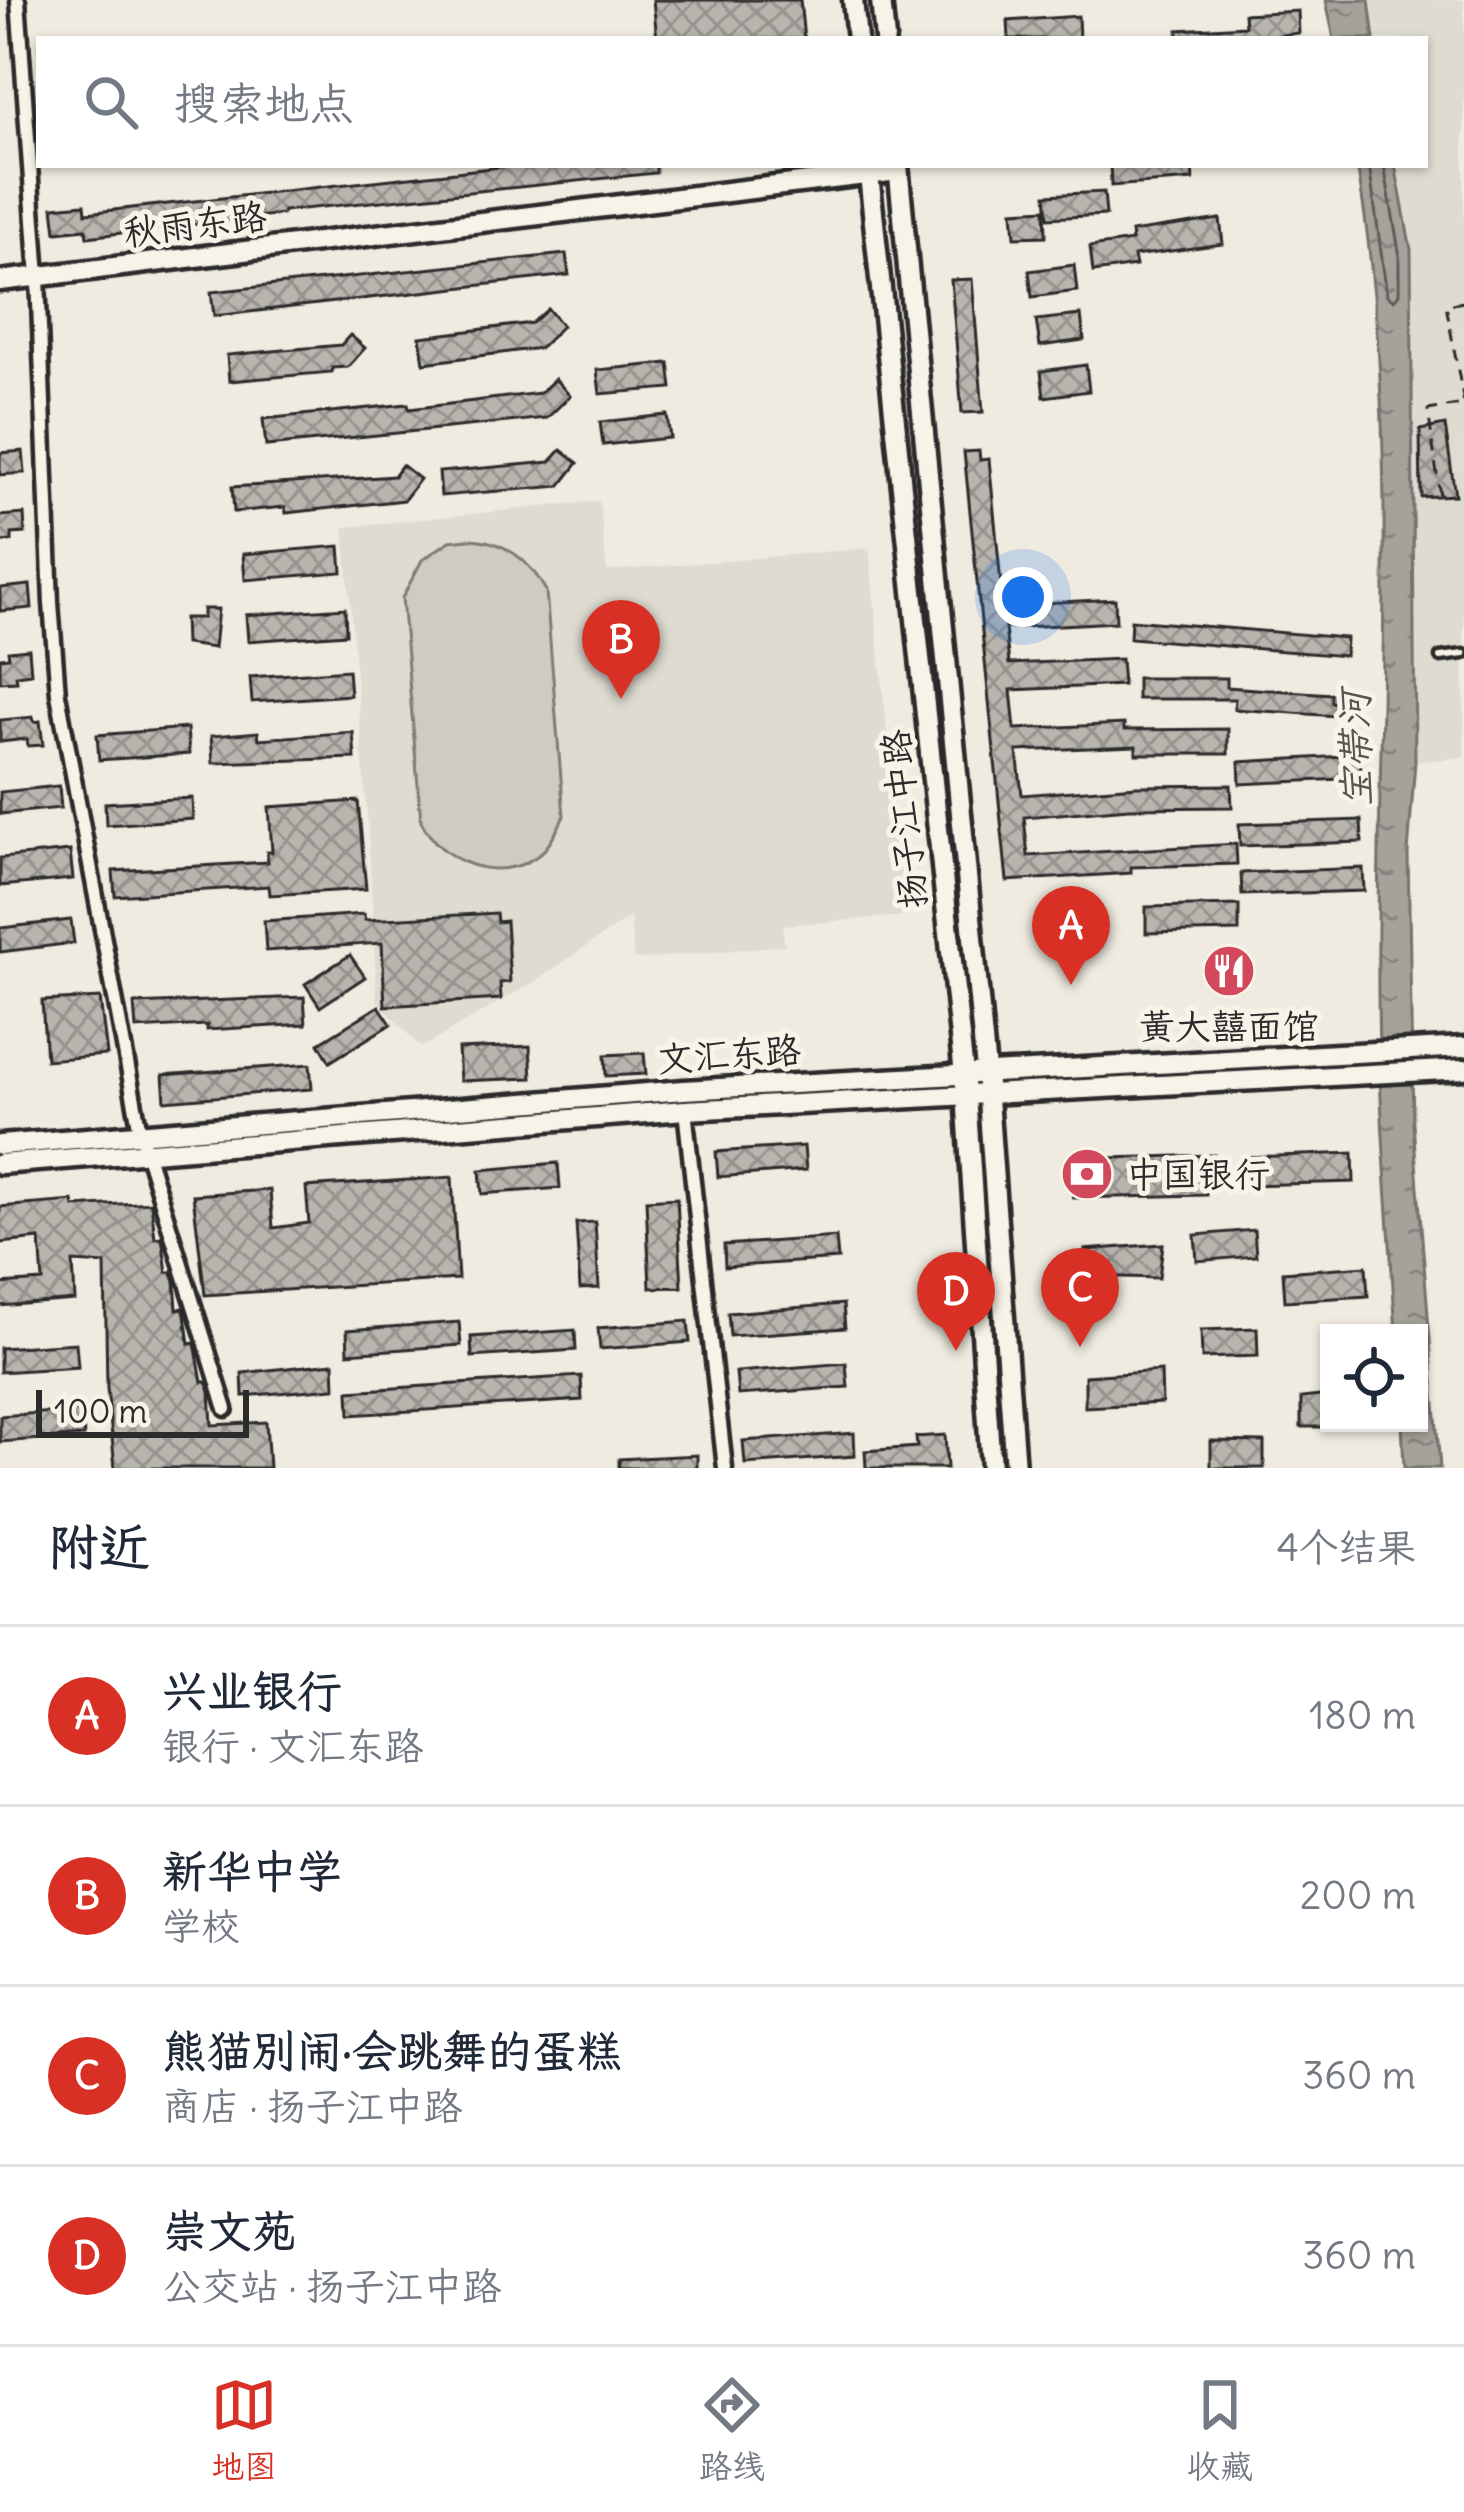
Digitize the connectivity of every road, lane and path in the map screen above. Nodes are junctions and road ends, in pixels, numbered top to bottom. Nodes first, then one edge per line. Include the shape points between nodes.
1 (18, 0) edge
2 (854, 0) edge
3 (881, 0) edge
4 (857, 36) edge
5 (885, 36) edge
6 (898, 168) edge
7 (868, 170) edge
8 (38, 277) junction
9 (0, 281) edge
10 (1464, 302) edge
11 (1464, 403) edge
12 (1440, 496) dead end
13 (1464, 654) edge
14 (1440, 657) dead end
15 (1464, 1048) edge
16 (1464, 1069) edge
17 (986, 1071) junction
18 (964, 1072) junction
19 (988, 1093) junction
20 (966, 1094) junction
21 (685, 1110) junction
22 (143, 1141) junction
23 (0, 1145) edge
24 (0, 1164) edge
25 (226, 1409) dead end
26 (725, 1468) edge
27 (991, 1468) edge
28 (1015, 1468) edge

1 - 8 street
2 - 4 main road
3 - 5 main road
6 - 7 main road, 秋雨东路
6 - 17 main road, 扬子江中路
7 - 8 main road, 秋雨东路
7 - 18 main road, 扬子江中路
8 - 9 main road, 秋雨东路
8 - 22 street via 58,694
10 - 11 path via 1446,305
11 - 12 path via 1428,410
13 - 14 lane
15 - 17 main road, 文汇东路
16 - 19 main road, 文汇东路
17 - 18 main road, 文汇东路
17 - 19 main road, 扬子江中路
18 - 20 main road, 扬子江中路
18 - 22 main road, 文汇东路
19 - 20 main road, 文汇东路
19 - 28 main road, 扬子江中路
20 - 21 main road, 文汇东路
20 - 27 main road, 扬子江中路
21 - 22 main road, 文汇东路
21 - 26 street
22 - 23 main road, 文汇东路
22 - 24 main road, 文汇东路
22 - 25 street

